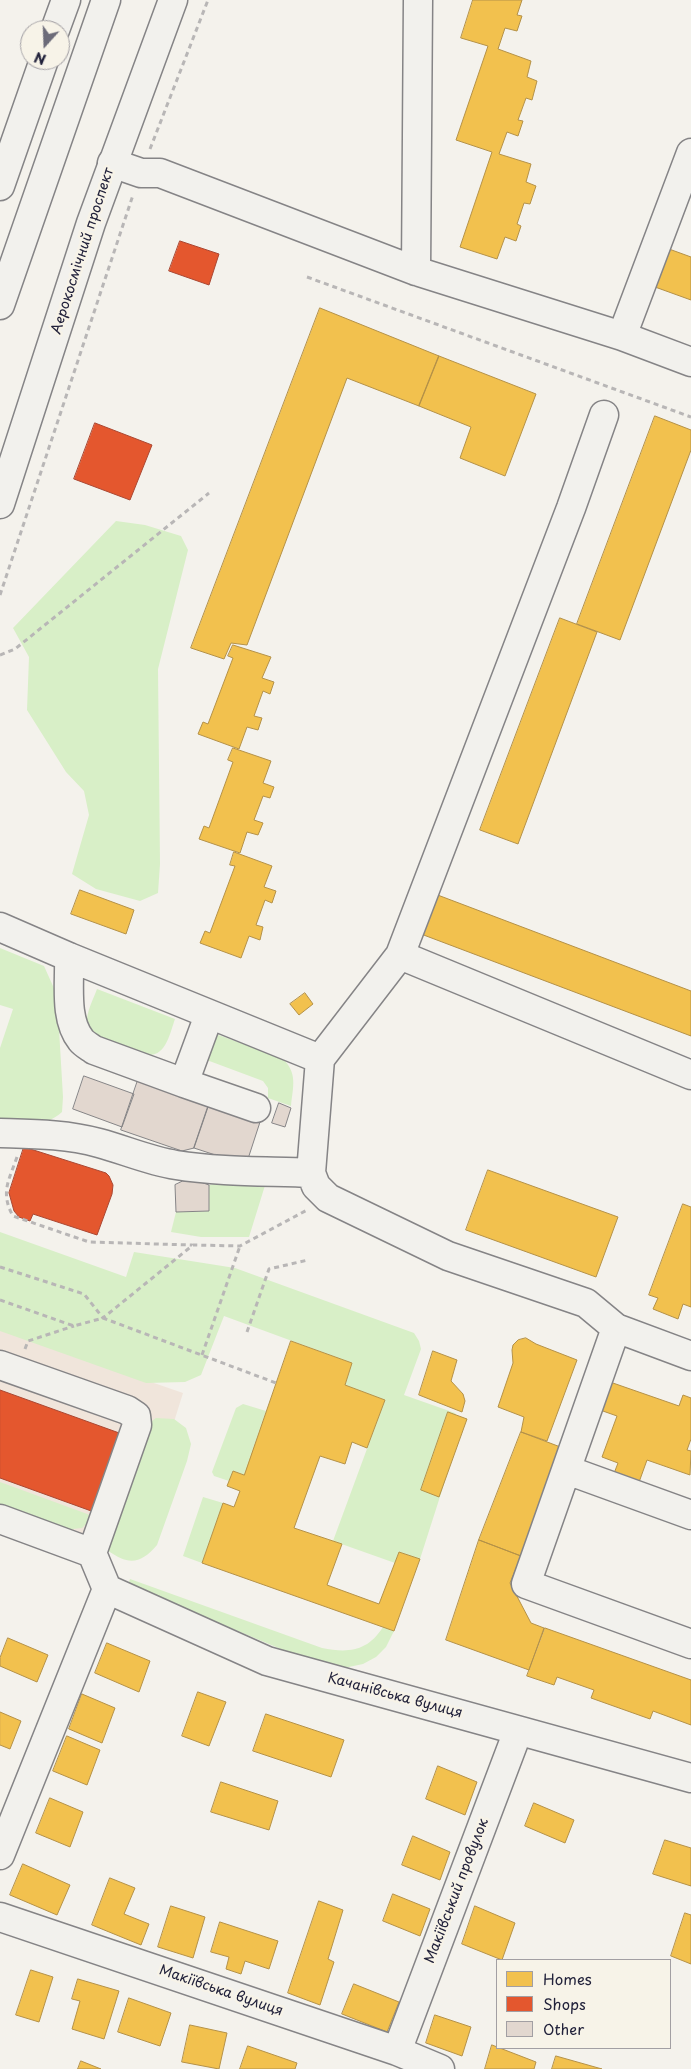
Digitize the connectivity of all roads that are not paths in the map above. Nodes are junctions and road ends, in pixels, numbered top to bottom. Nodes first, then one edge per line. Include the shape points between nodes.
1 (66, 0) edge
2 (106, 0) edge
3 (173, 0) edge
4 (418, 0) edge
5 (59, 20) edge
6 (41, 70) edge
7 (691, 153) edge
8 (112, 163) junction
9 (0, 186) edge
10 (416, 271) junction
11 (0, 306) edge
12 (622, 336) junction
13 (691, 362) edge
14 (604, 416) dead end
15 (0, 504) edge
16 (0, 927) edge
17 (400, 955) junction
18 (69, 957) junction
19 (209, 1015) junction
20 (320, 1059) junction
21 (691, 1075) edge
22 (184, 1083) junction
23 (256, 1108) dead end
24 (12, 1134) edge
25 (310, 1173) junction
26 (616, 1328) junction
27 (691, 1356) edge
28 (0, 1365) edge
29 (567, 1470) junction
30 (691, 1515) edge
31 (0, 1519) edge
32 (92, 1553) junction
33 (107, 1589) junction
34 (691, 1644) edge
35 (518, 1730) junction
36 (691, 1778) edge
37 (0, 1855) edge
38 (0, 1917) edge
39 (397, 2050) junction
40 (440, 2069) edge

1 - 5 street
2 - 11 street
3 - 8 street, Аерокосмічний проспект
4 - 10 street
6 - 9 street
7 - 12 street
8 - 10 street via 141,173 160,173
8 - 15 street, Аерокосмічний проспект
10 - 12 street
12 - 13 street
14 - 17 street
16 - 18 street
17 - 20 street
17 - 21 street
18 - 19 street
18 - 22 street via 70,1013 82,1041 94,1050
19 - 20 street
19 - 22 street
20 - 25 street
22 - 23 street
24 - 25 street via 66,1136 177,1165
25 - 26 street via 316,1186 328,1198 448,1256 586,1303
26 - 27 street
26 - 29 street
28 - 32 street via 136,1416 137,1426
29 - 30 street
29 - 34 street via 526,1584
31 - 32 street
32 - 33 street
33 - 35 street, Качанівська вулиця via 267,1661
33 - 37 street
35 - 36 street, Качанівська вулиця
35 - 39 street, Макіївський провулок
38 - 39 street, Макіївська вулиця
39 - 40 street, Макіївська вулиця

